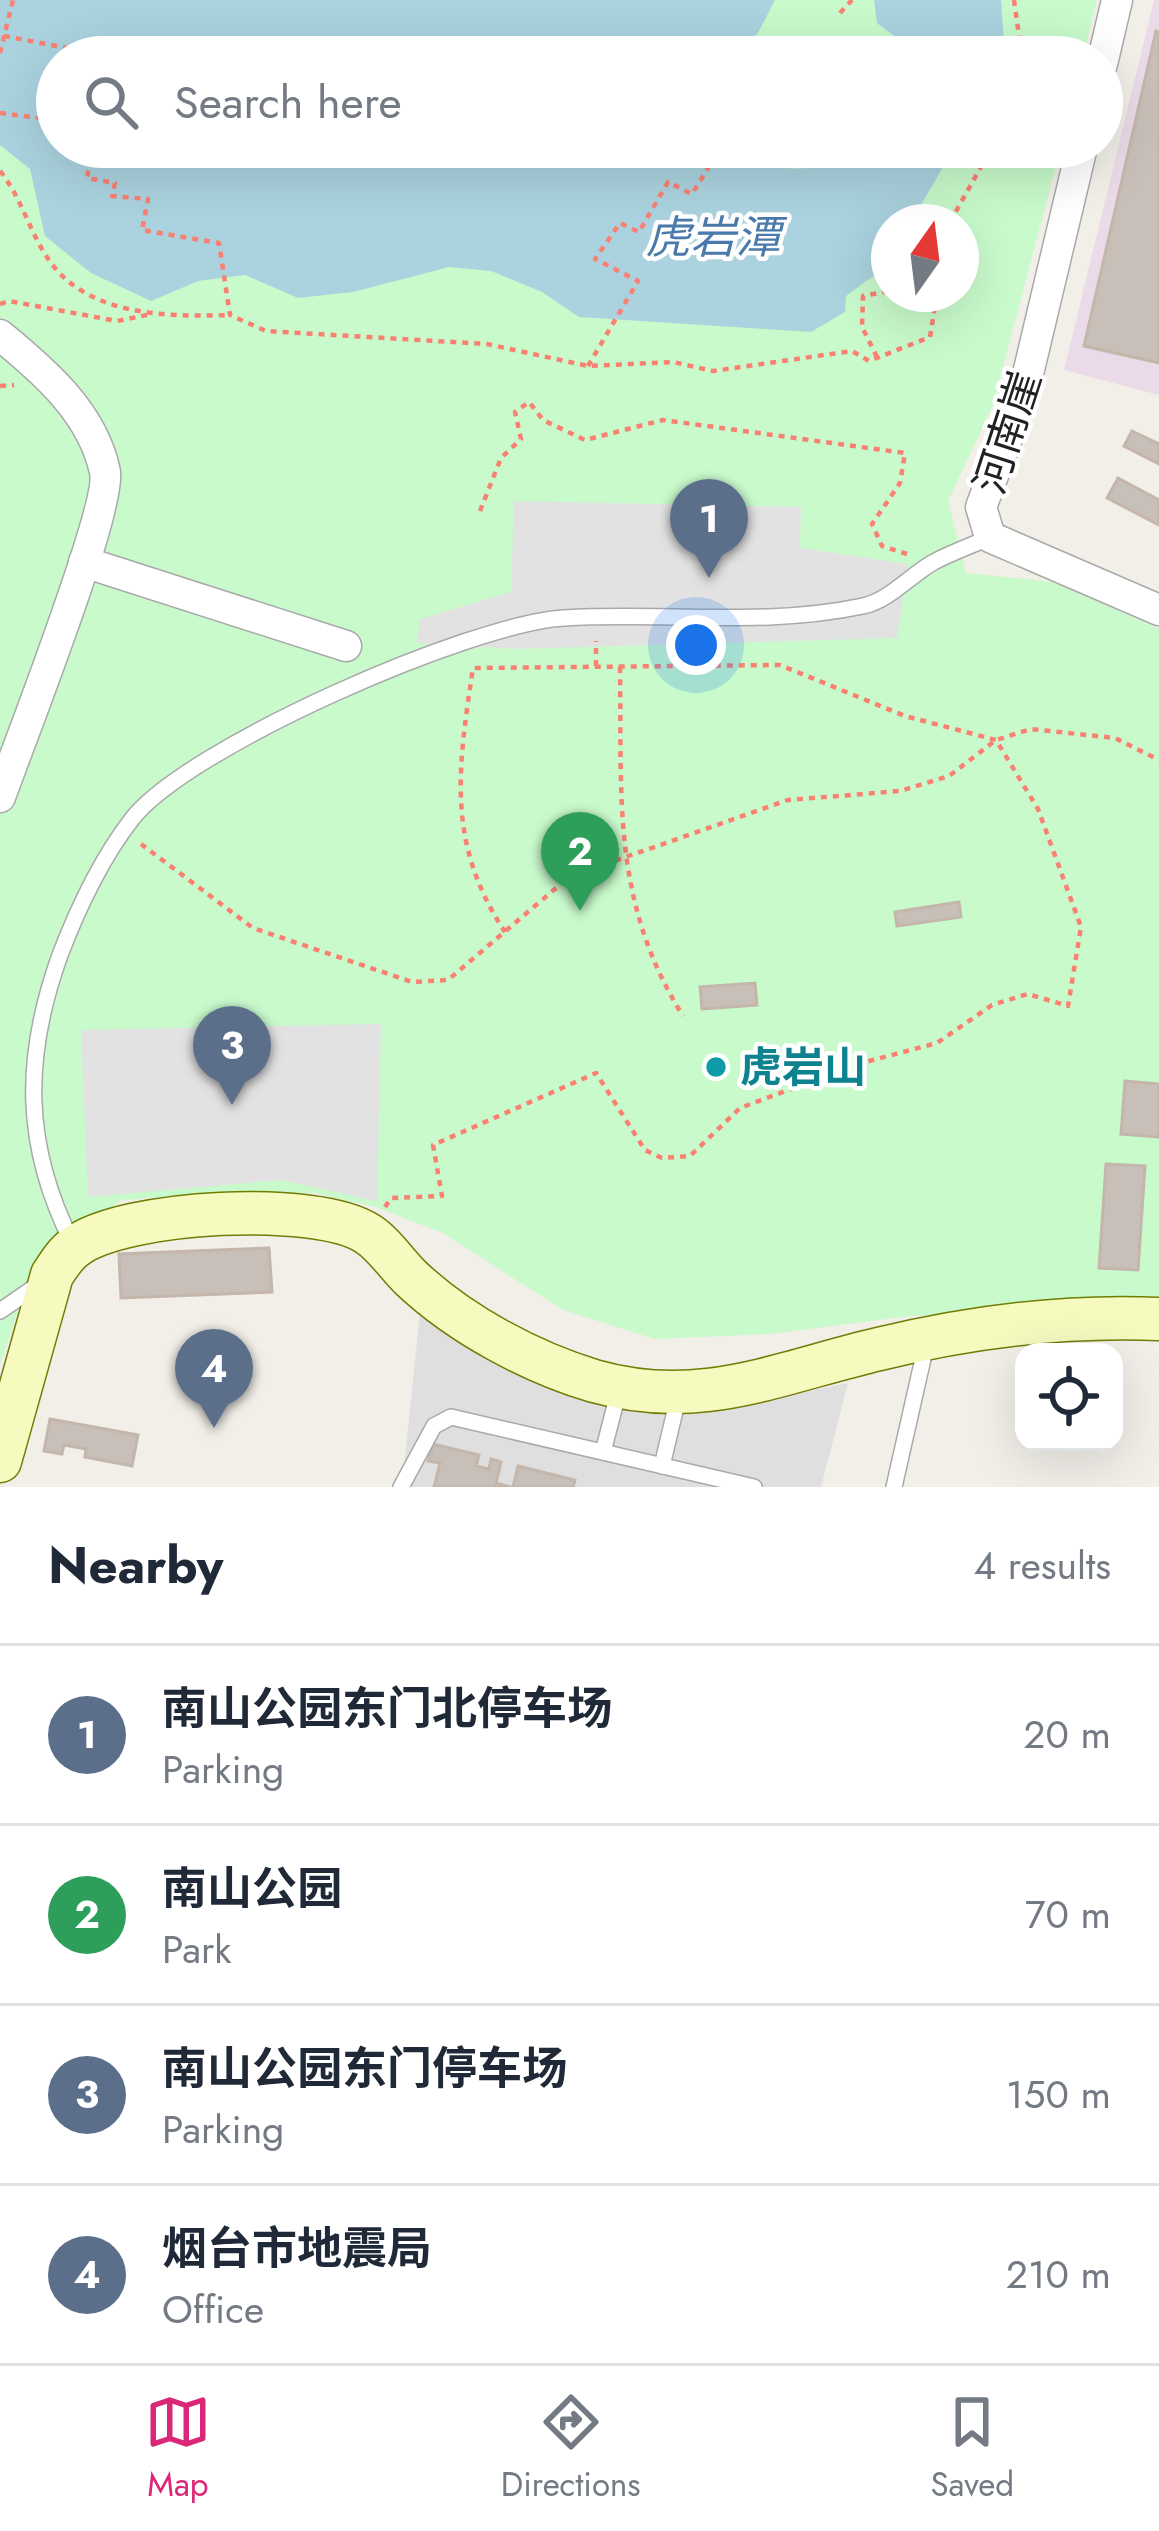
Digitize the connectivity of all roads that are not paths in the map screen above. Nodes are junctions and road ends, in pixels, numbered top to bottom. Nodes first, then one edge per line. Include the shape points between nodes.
1 (1117, 0) edge
2 (1109, 36) edge
3 (1077, 168) edge
4 (0, 335) edge
5 (990, 537) junction
6 (83, 562) junction
7 (1159, 610) edge
8 (346, 646) dead end
9 (0, 797) edge
10 (63, 1261) junction
11 (0, 1311) edge
12 (1159, 1319) edge
13 (928, 1338) junction
14 (620, 1387) junction
15 (679, 1394) junction
16 (603, 1452) junction
17 (0, 1461) edge
18 (662, 1466) junction
19 (401, 1487) edge
20 (754, 1487) edge
21 (894, 1487) edge

1 - 2 street
3 - 5 street, 河南崖 via 1022,399 981,507
4 - 6 street via 48,374 89,429 106,476
5 - 7 street, 河南崖
5 - 10 lane via 869,606 778,618 561,618 479,632 228,747 134,816 77,909 41,1010 30,1081
6 - 8 street
6 - 9 street
10 - 11 lane
10 - 14 street via 110,1230 159,1220 342,1221 370,1234 457,1315 555,1368
10 - 17 street
12 - 13 street via 1101,1316
13 - 15 street via 708,1394
13 - 21 lane
14 - 15 street
14 - 16 lane
15 - 18 lane
16 - 18 lane
16 - 19 lane via 451,1417 434,1426
18 - 20 lane

